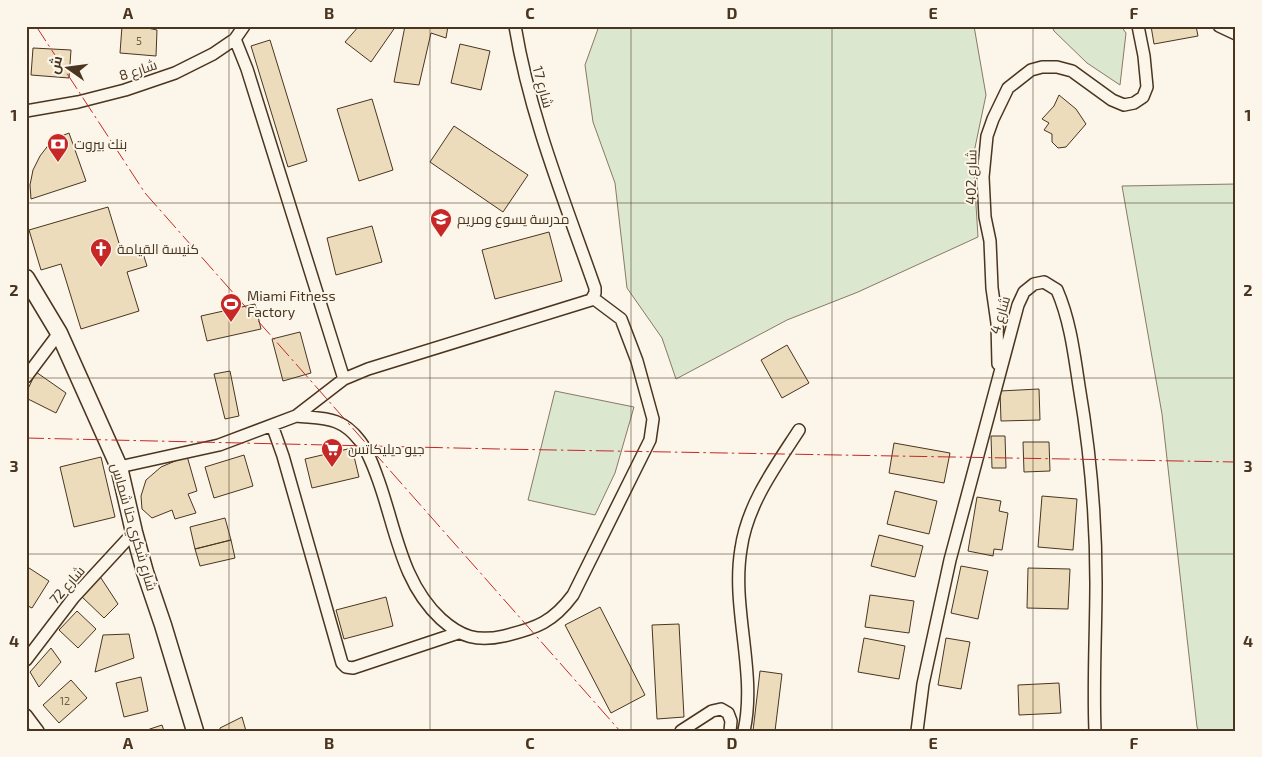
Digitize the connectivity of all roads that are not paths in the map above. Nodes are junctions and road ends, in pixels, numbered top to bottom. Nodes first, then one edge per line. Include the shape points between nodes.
1 (244, 26) edge
2 (515, 26) edge
3 (1138, 26) edge
4 (1219, 26) edge
5 (1236, 34) edge
6 (234, 39) junction
7 (26, 111) edge
8 (26, 278) edge
9 (593, 298) junction
10 (59, 333) junction
11 (26, 377) edge
12 (998, 377) junction
13 (344, 379) junction
14 (296, 416) junction
15 (272, 425) junction
16 (798, 430) dead end
17 (119, 467) junction
18 (134, 532) junction
19 (458, 632) junction
20 (26, 660) edge
21 (26, 715) edge
22 (38, 731) edge
23 (195, 731) edge
24 (682, 731) edge
25 (730, 731) edge
26 (744, 731) edge
27 (917, 731) edge
28 (1095, 731) edge

1 - 6 street, شارع 8
2 - 9 street, شارع 17 via 529,95 595,288
3 - 12 street, شارع 402 via 1147,87 1143,97 1134,103 1124,105 1112,100 1072,71 1042,66 1026,73 1008,88 993,119 987,136 983,177 997,323
4 - 5 street
6 - 7 street, شارع 8 via 175,74 78,102
6 - 13 street via 247,70
8 - 10 street, شارع شكري حنا شماس
9 - 13 street via 588,303 480,334
9 - 19 street via 621,319 653,419 650,440 587,569 561,612 543,624 487,639
10 - 11 street
10 - 17 street, شارع شكري حنا شماس
12 - 27 street, شارع 4 via 950,560 923,684
12 - 28 street, شارع 4 via 1024,292 1039,282 1056,288 1067,316 1075,359 1094,511
13 - 14 street
14 - 15 street
14 - 19 street via 333,420 345,426 360,441 374,468 411,578 434,612
15 - 17 street via 219,445
15 - 19 street via 342,663 352,668
16 - 26 street via 754,506 740,549 746,669
17 - 18 street, شارع شكري حنا شماس
18 - 20 street, شارع 72 via 74,597
18 - 23 street, شارع شكري حنا شماس
21 - 22 street
24 - 25 street via 712,711 721,709 728,713

